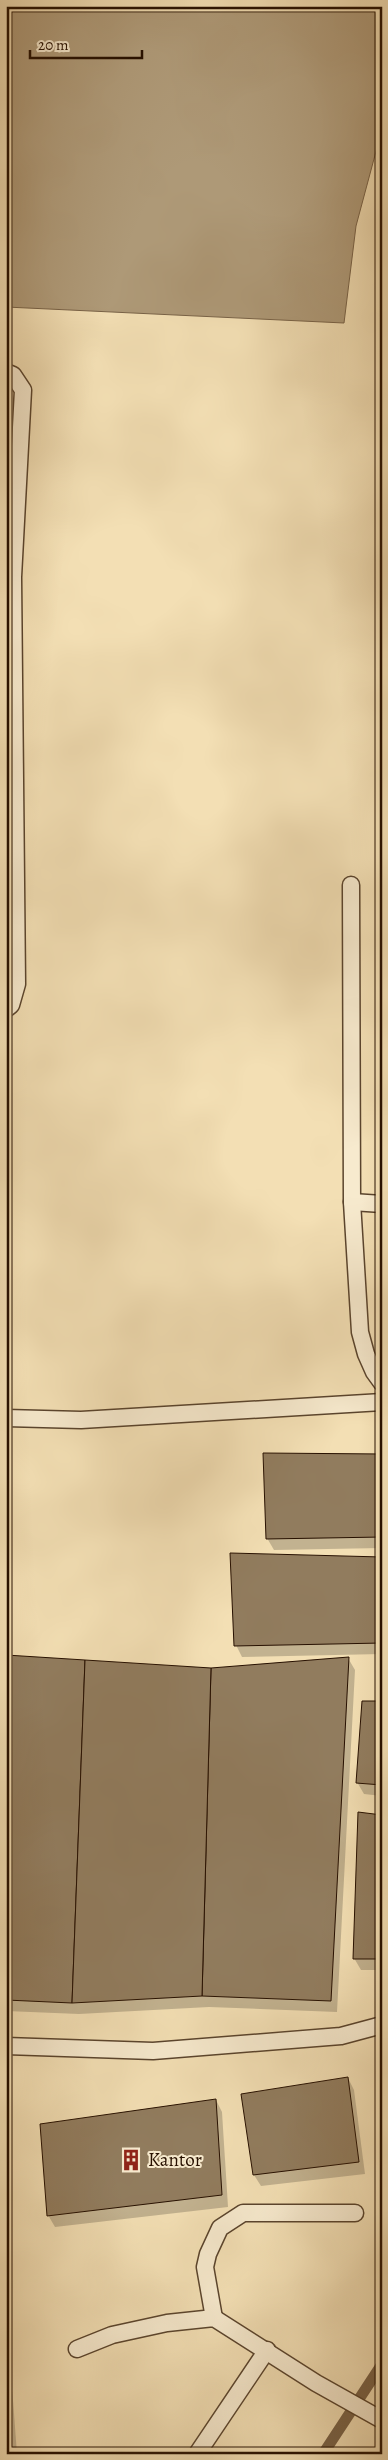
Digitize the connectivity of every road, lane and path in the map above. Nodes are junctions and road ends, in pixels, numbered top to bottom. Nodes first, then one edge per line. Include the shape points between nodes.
1 (6, 372) edge
2 (351, 885) dead end
3 (6, 1009) edge
4 (352, 1202) junction
5 (382, 1204) edge
6 (382, 1384) edge
7 (382, 1402) edge
8 (6, 1418) edge
9 (382, 2025) edge
10 (6, 2046) edge
11 (355, 2213) dead end
12 (214, 2318) junction
13 (77, 2349) dead end
14 (267, 2350) junction
15 (379, 2418) edge
16 (197, 2454) edge

1 - 3 lane via 13,375 23,390 13,577 18,984 11,1005
2 - 4 lane
4 - 5 lane
4 - 6 lane via 360,1332 366,1354
7 - 8 lane via 81,1420
9 - 10 lane via 341,2036 153,2051
11 - 12 lane via 242,2213 220,2228 205,2267
12 - 13 lane via 167,2323 112,2335
12 - 14 lane
14 - 15 lane via 316,2384
14 - 16 lane

